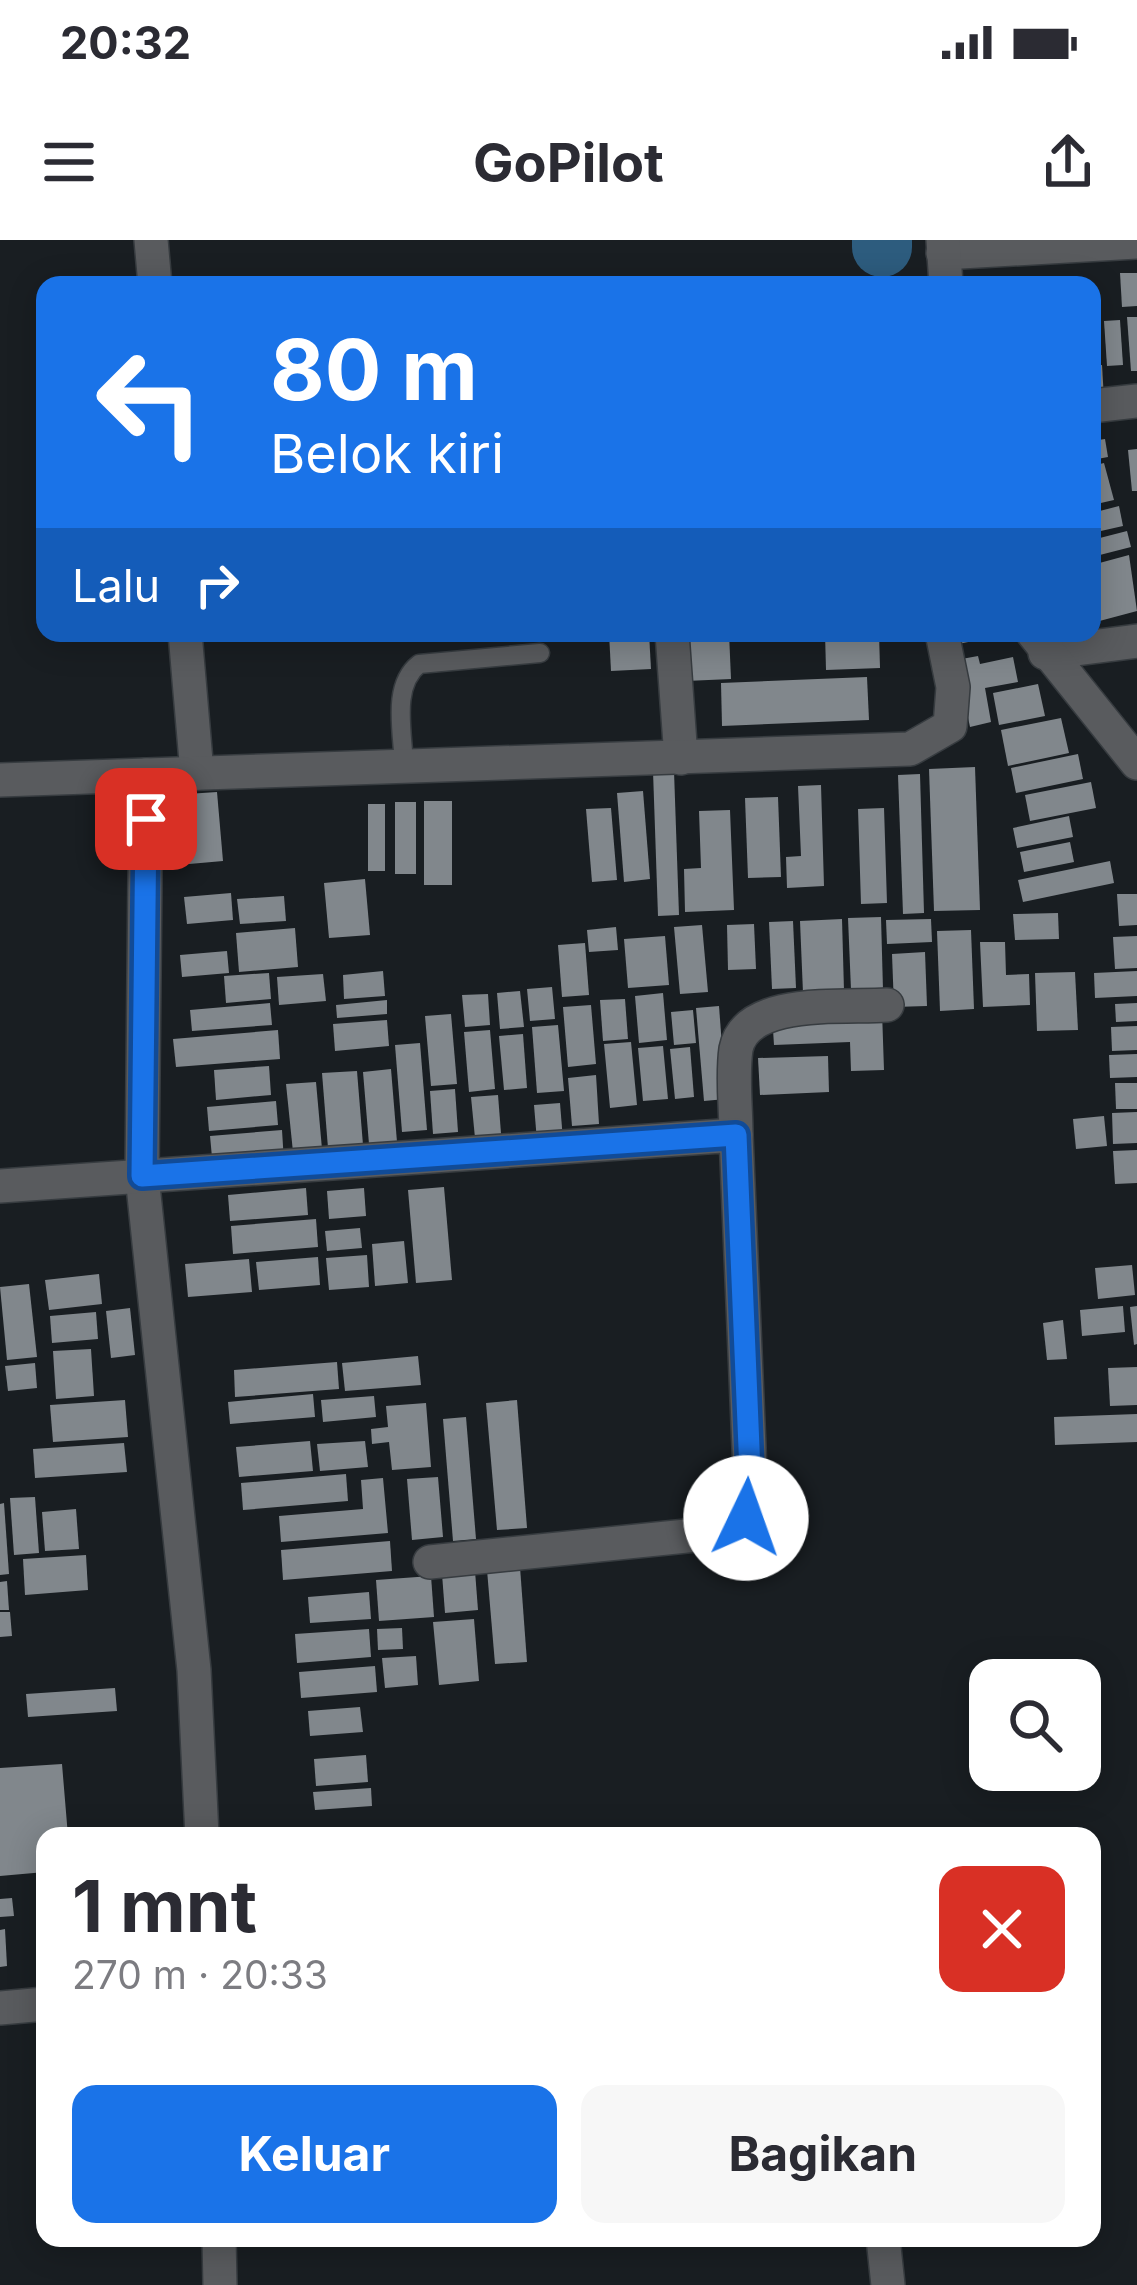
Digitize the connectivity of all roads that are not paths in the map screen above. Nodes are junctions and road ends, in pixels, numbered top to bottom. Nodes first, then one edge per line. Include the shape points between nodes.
1 (151, 240) edge
2 (1076, 242) edge
3 (1137, 242) edge
4 (959, 256) edge
5 (154, 276) edge
6 (1137, 401) edge
7 (1101, 405) edge
8 (1137, 641) edge
9 (184, 642) edge
10 (673, 642) edge
11 (944, 642) edge
12 (1088, 642) edge
13 (1101, 642) edge
14 (1039, 643) edge
15 (540, 653) dead end
16 (681, 758) junction
17 (1137, 763) edge
18 (404, 766) junction
19 (171, 774) junction
20 (0, 780) edge
21 (887, 1005) dead end
22 (736, 1135) junction
23 (142, 1176) junction
24 (0, 1186) edge
25 (430, 1562) dead end
26 (202, 1827) edge
27 (36, 2005) edge
28 (0, 2008) edge
29 (218, 2247) edge
30 (884, 2247) edge
31 (220, 2285) edge
32 (888, 2285) edge

1 - 5 street
2 - 3 street
2 - 4 street
6 - 7 street
8 - 13 street
9 - 19 street
10 - 16 street
11 - 16 street via 950,726 910,749
12 - 14 street
14 - 17 street
15 - 18 lane via 418,664 401,689
16 - 18 street
18 - 19 street
19 - 20 street
19 - 23 street
21 - 22 street via 765,1013 746,1024 736,1049
22 - 23 street
22 - 25 street via 746,1518 716,1533
23 - 24 street
23 - 26 street via 194,1670
27 - 28 street
29 - 31 street
30 - 32 street

